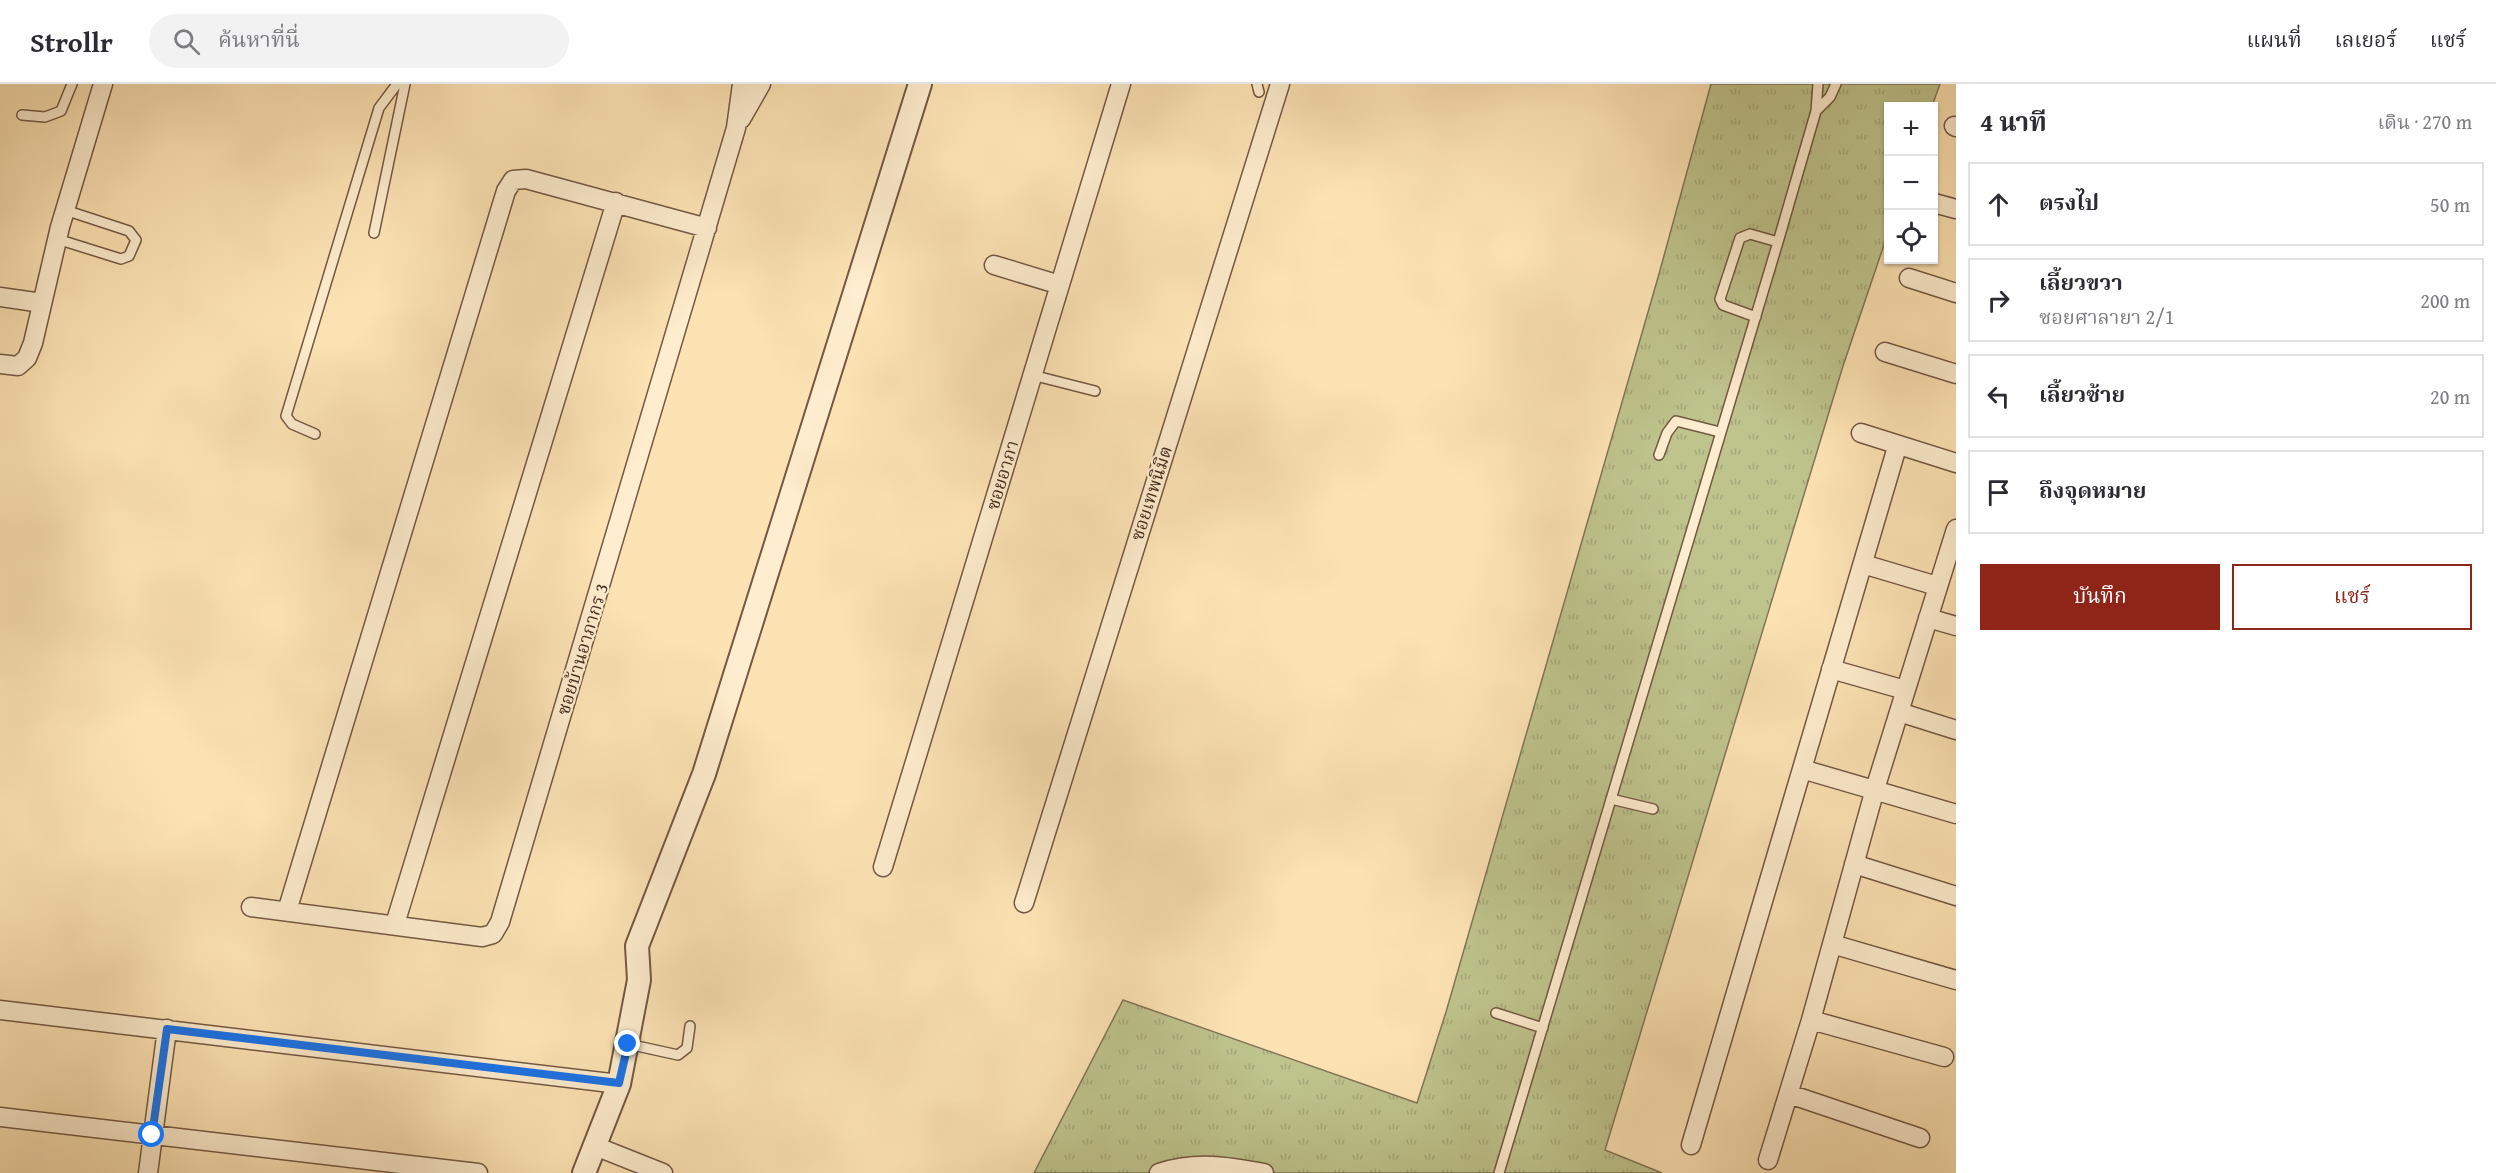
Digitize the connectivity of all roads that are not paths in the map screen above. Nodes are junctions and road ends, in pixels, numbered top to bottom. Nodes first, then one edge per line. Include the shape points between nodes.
1 (72, 84) edge
2 (103, 84) edge
3 (397, 84) edge
4 (405, 84) edge
5 (742, 84) edge
6 (761, 84) edge
7 (921, 84) edge
8 (1121, 84) edge
9 (1281, 84) edge
10 (1818, 84) edge
11 (1836, 84) edge
12 (1816, 111) junction
13 (22, 116) dead end
14 (736, 128) junction
15 (616, 202) junction
16 (1938, 204) edge
17 (1956, 209) edge
18 (65, 210) junction
19 (707, 228) junction
20 (374, 233) dead end
21 (57, 239) junction
22 (1778, 242) junction
23 (994, 265) dead end
24 (1909, 278) dead end
25 (1060, 285) junction
26 (1956, 293) edge
27 (0, 297) edge
28 (42, 303) junction
29 (1756, 317) junction
30 (1885, 352) dead end
31 (0, 364) edge
32 (1956, 374) edge
33 (1032, 375) junction
34 (1095, 391) dead end
35 (1720, 432) junction
36 (315, 434) dead end
37 (1861, 434) dead end
38 (1897, 447) junction
39 (1659, 455) dead end
40 (1956, 463) edge
41 (1955, 534) edge
42 (1863, 564) junction
43 (1937, 586) junction
44 (1928, 618) junction
45 (1956, 626) edge
46 (1831, 669) junction
47 (1905, 690) junction
48 (1899, 712) junction
49 (1956, 730) edge
50 (1802, 769) junction
51 (1875, 789) junction
52 (1611, 799) junction
53 (1653, 809) dead end
54 (1956, 814) edge
55 (1854, 864) junction
56 (883, 867) dead end
57 (1956, 896) edge
58 (1024, 903) dead end
59 (251, 907) dead end
60 (287, 911) junction
61 (395, 924) junction
62 (1832, 944) junction
63 (1956, 980) edge
64 (0, 1010) edge
65 (1496, 1013) dead end
66 (1810, 1020) junction
67 (690, 1026) dead end
68 (1543, 1028) junction
69 (167, 1029) junction
70 (628, 1044) junction
71 (1944, 1057) dead end
72 (619, 1083) junction
73 (1788, 1095) junction
74 (0, 1117) edge
75 (152, 1135) junction
76 (1920, 1138) dead end
77 (1691, 1145) dead end
78 (595, 1146) junction
79 (1768, 1160) dead end
80 (148, 1173) edge
81 (478, 1173) edge
82 (584, 1173) edge
83 (663, 1173) edge
84 (1159, 1173) edge
85 (1260, 1173) edge
86 (1499, 1173) edge

1 - 13 lane via 61,111 45,117
2 - 18 street
3 - 36 lane via 379,108 286,416 292,424
4 - 20 lane
5 - 14 street, ซอยบ้านอาภากร 3
6 - 14 street, ซอยบ้านอาภากร 3
7 - 70 street via 704,774 637,946 639,980
8 - 25 street, ซอยอาภา
9 - 58 street, ซอยเทพนิมิต
10 - 12 lane
11 - 12 lane via 1830,98
12 - 22 lane
14 - 19 street, ซอยบ้านอาภากร 3
15 - 19 street
15 - 60 street via 526,179 513,180 506,191
15 - 61 street
16 - 17 street
18 - 21 street
18 - 21 lane via 129,231 136,240 129,256 121,259
19 - 61 street, ซอยบ้านอาภากร 3 via 500,922 493,934 482,937
21 - 28 street
22 - 29 lane
22 - 29 lane via 1750,234 1740,238 1720,299 1723,305
23 - 25 street
24 - 26 street
25 - 33 street, ซอยอาภา
27 - 28 street
28 - 31 street via 27,358 18,366
29 - 35 lane
30 - 32 street
33 - 34 lane
33 - 56 street, ซอยอาภา
35 - 39 lane via 1676,421
35 - 52 lane
37 - 38 street
38 - 40 street
38 - 42 street
41 - 43 street
42 - 43 street
42 - 46 street
43 - 44 street
44 - 45 street
44 - 47 street
46 - 47 street
46 - 50 street
47 - 48 street
48 - 49 street
48 - 51 street
50 - 51 street
50 - 77 street
51 - 54 street
51 - 55 street
52 - 53 lane
52 - 68 lane
55 - 57 street
55 - 62 street
59 - 60 street, ซอยบ้านอาภากร 3
60 - 61 street, ซอยบ้านอาภากร 3
62 - 63 street
62 - 66 street
64 - 69 street
65 - 68 lane
66 - 71 street
66 - 73 street
67 - 70 lane via 687,1048 678,1055
68 - 86 lane
69 - 72 street
69 - 75 street
70 - 72 street
72 - 78 street
73 - 76 street
73 - 79 street
74 - 75 street
75 - 80 street
75 - 81 street
78 - 82 street
78 - 83 street
84 - 85 street via 1207,1164

